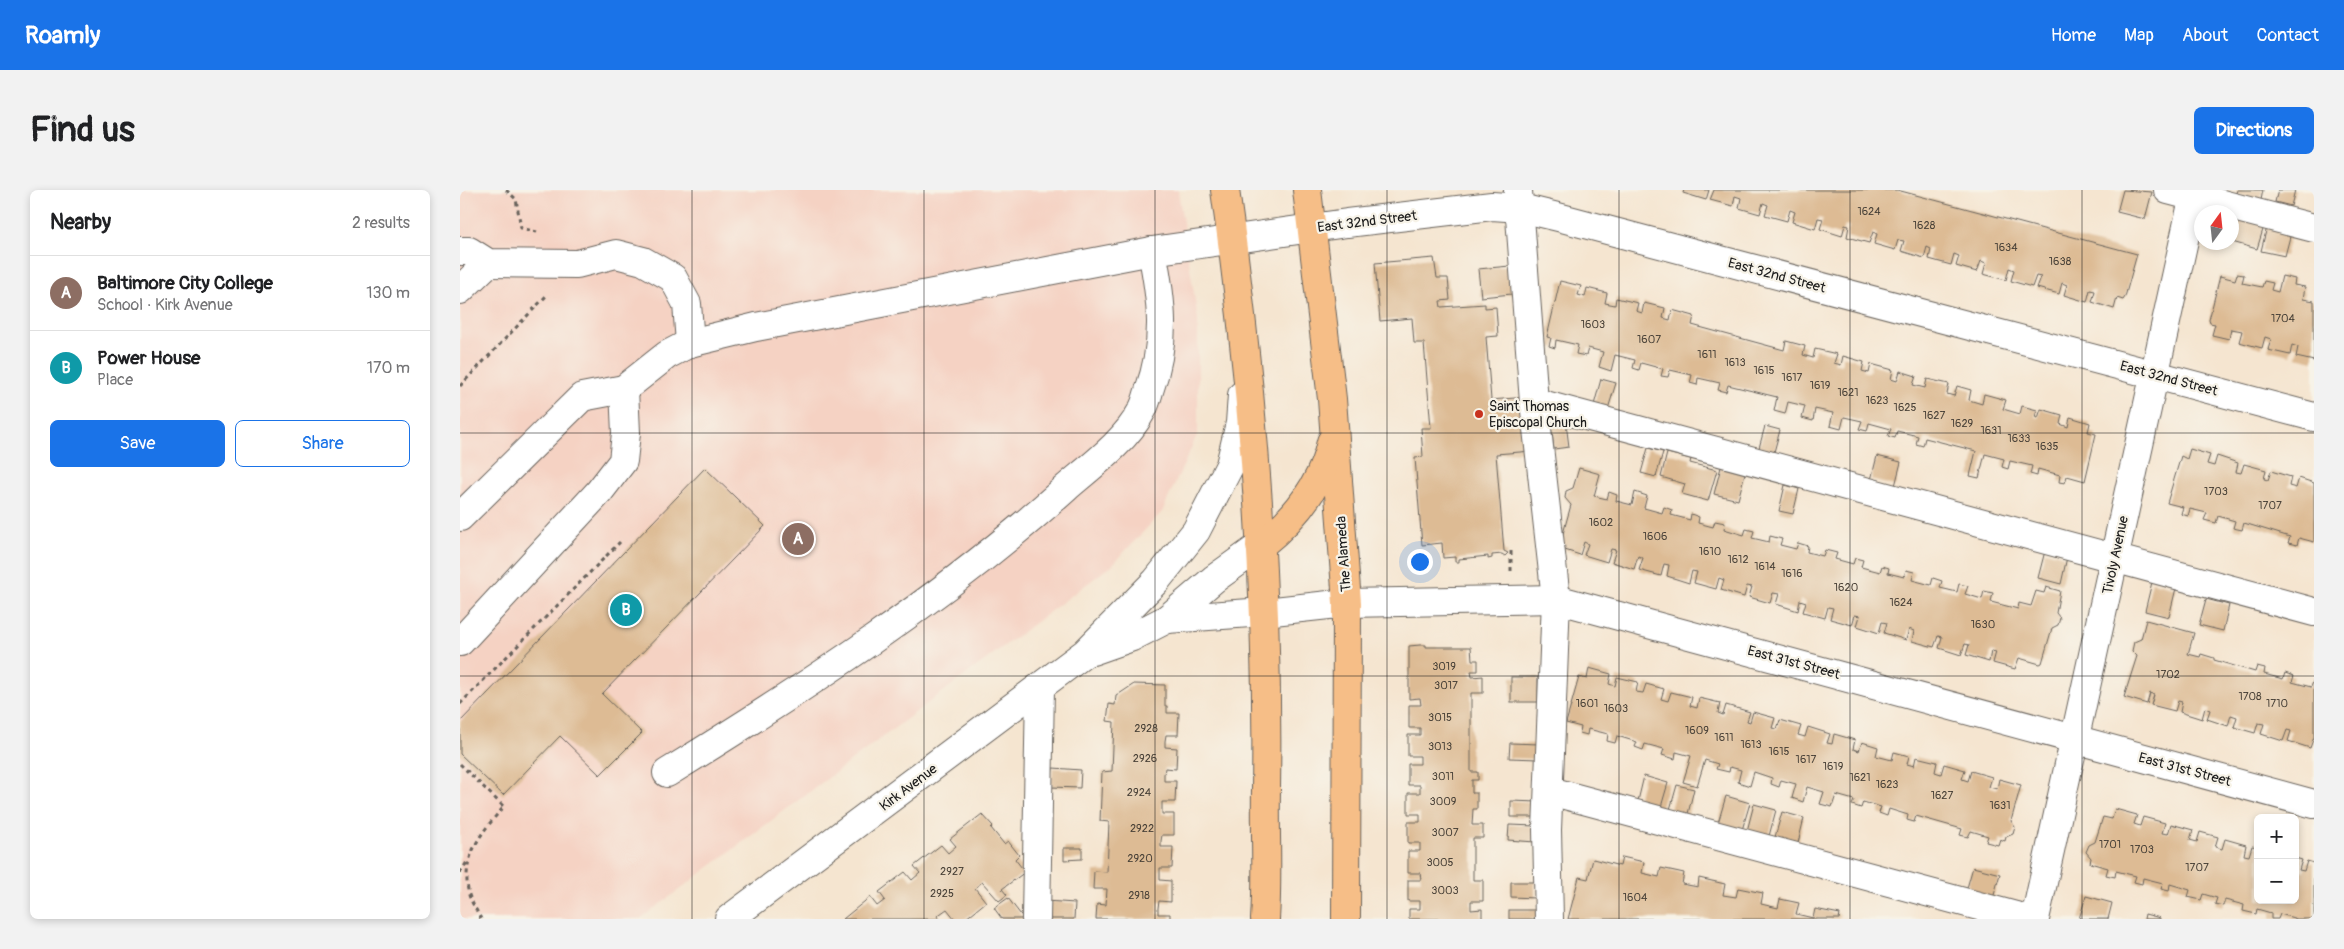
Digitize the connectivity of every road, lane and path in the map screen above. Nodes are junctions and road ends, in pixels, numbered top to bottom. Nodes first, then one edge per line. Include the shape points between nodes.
1 (1226, 190) edge
2 (1307, 190) edge
3 (2185, 192) edge
4 (1519, 199) edge
5 (1312, 228) junction
6 (2314, 228) edge
7 (1233, 240) junction
8 (460, 251) edge
9 (1152, 252) junction
10 (488, 263) junction
11 (460, 290) edge
12 (1243, 336) junction
13 (690, 343) junction
14 (2156, 374) junction
15 (624, 389) junction
16 (1534, 402) junction
17 (2314, 417) edge
18 (1334, 428) junction
19 (460, 517) edge
20 (620, 542) dead end
21 (1260, 546) junction
22 (1511, 549) dead end
23 (2115, 558) junction
24 (1511, 579) dead end
25 (1556, 599) junction
26 (1347, 603) junction
27 (1264, 612) junction
28 (2314, 612) edge
29 (1167, 619) junction
30 (460, 642) edge
31 (1086, 653) junction
32 (1040, 687) junction
33 (460, 704) edge
34 (2075, 739) junction
35 (460, 764) edge
36 (667, 773) dead end
37 (1550, 791) junction
38 (2314, 804) edge
39 (467, 862) junction
40 (460, 873) edge
41 (481, 919) edge
42 (729, 919) edge
43 (1036, 919) edge
44 (1265, 919) edge
45 (1346, 919) edge
46 (1549, 919) edge
47 (2028, 919) edge
48 (2035, 919) edge

1 - 7 main road
2 - 5 main road, The Alameda
3 - 6 street
3 - 14 street, Tivoly Avenue
4 - 5 street, East 32nd Street via 1492,206
4 - 14 street, East 32nd Street
4 - 16 street
5 - 7 street, East 32nd Street
5 - 18 main road, The Alameda
7 - 9 street, East 32nd Street
7 - 12 main road
8 - 10 street via 469,251
9 - 13 street, East 32nd Street via 756,327
9 - 36 street via 1161,296 1160,350 1141,413 1119,441 1019,530 915,611 772,708
10 - 11 street
10 - 13 street via 577,264 616,254 644,261 673,278 687,304
12 - 21 main road
12 - 31 street, Kirk Avenue via 1240,423 1230,465 1216,495 1184,549
13 - 15 street, East 32nd Street via 667,355
14 - 17 street, East 32nd Street
14 - 23 street, Tivoly Avenue
15 - 19 street via 582,397
15 - 30 street via 626,433 623,461 599,492
16 - 23 street
16 - 25 street
18 - 21 main road via 1324,467 1304,502 1294,516
18 - 26 main road, The Alameda
20 - 33 path
21 - 27 main road
21 - 29 street, Kirk Avenue
22 - 24 path
23 - 28 street
23 - 34 street, Tivoly Avenue
25 - 26 street, East 31st Street
25 - 34 street, East 31st Street
25 - 37 street
26 - 27 street, East 31st Street
26 - 45 main road, The Alameda
27 - 29 street, Kirk Avenue
27 - 44 main road via 1267,686
29 - 31 street, Kirk Avenue via 1132,637
31 - 32 street, Kirk Avenue
32 - 42 street, Kirk Avenue
32 - 43 street
34 - 38 street, East 31st Street
34 - 48 street, Tivoly Avenue
35 - 39 path via 504,807 481,832
37 - 46 street
37 - 47 street
39 - 40 path
39 - 41 path via 468,892

